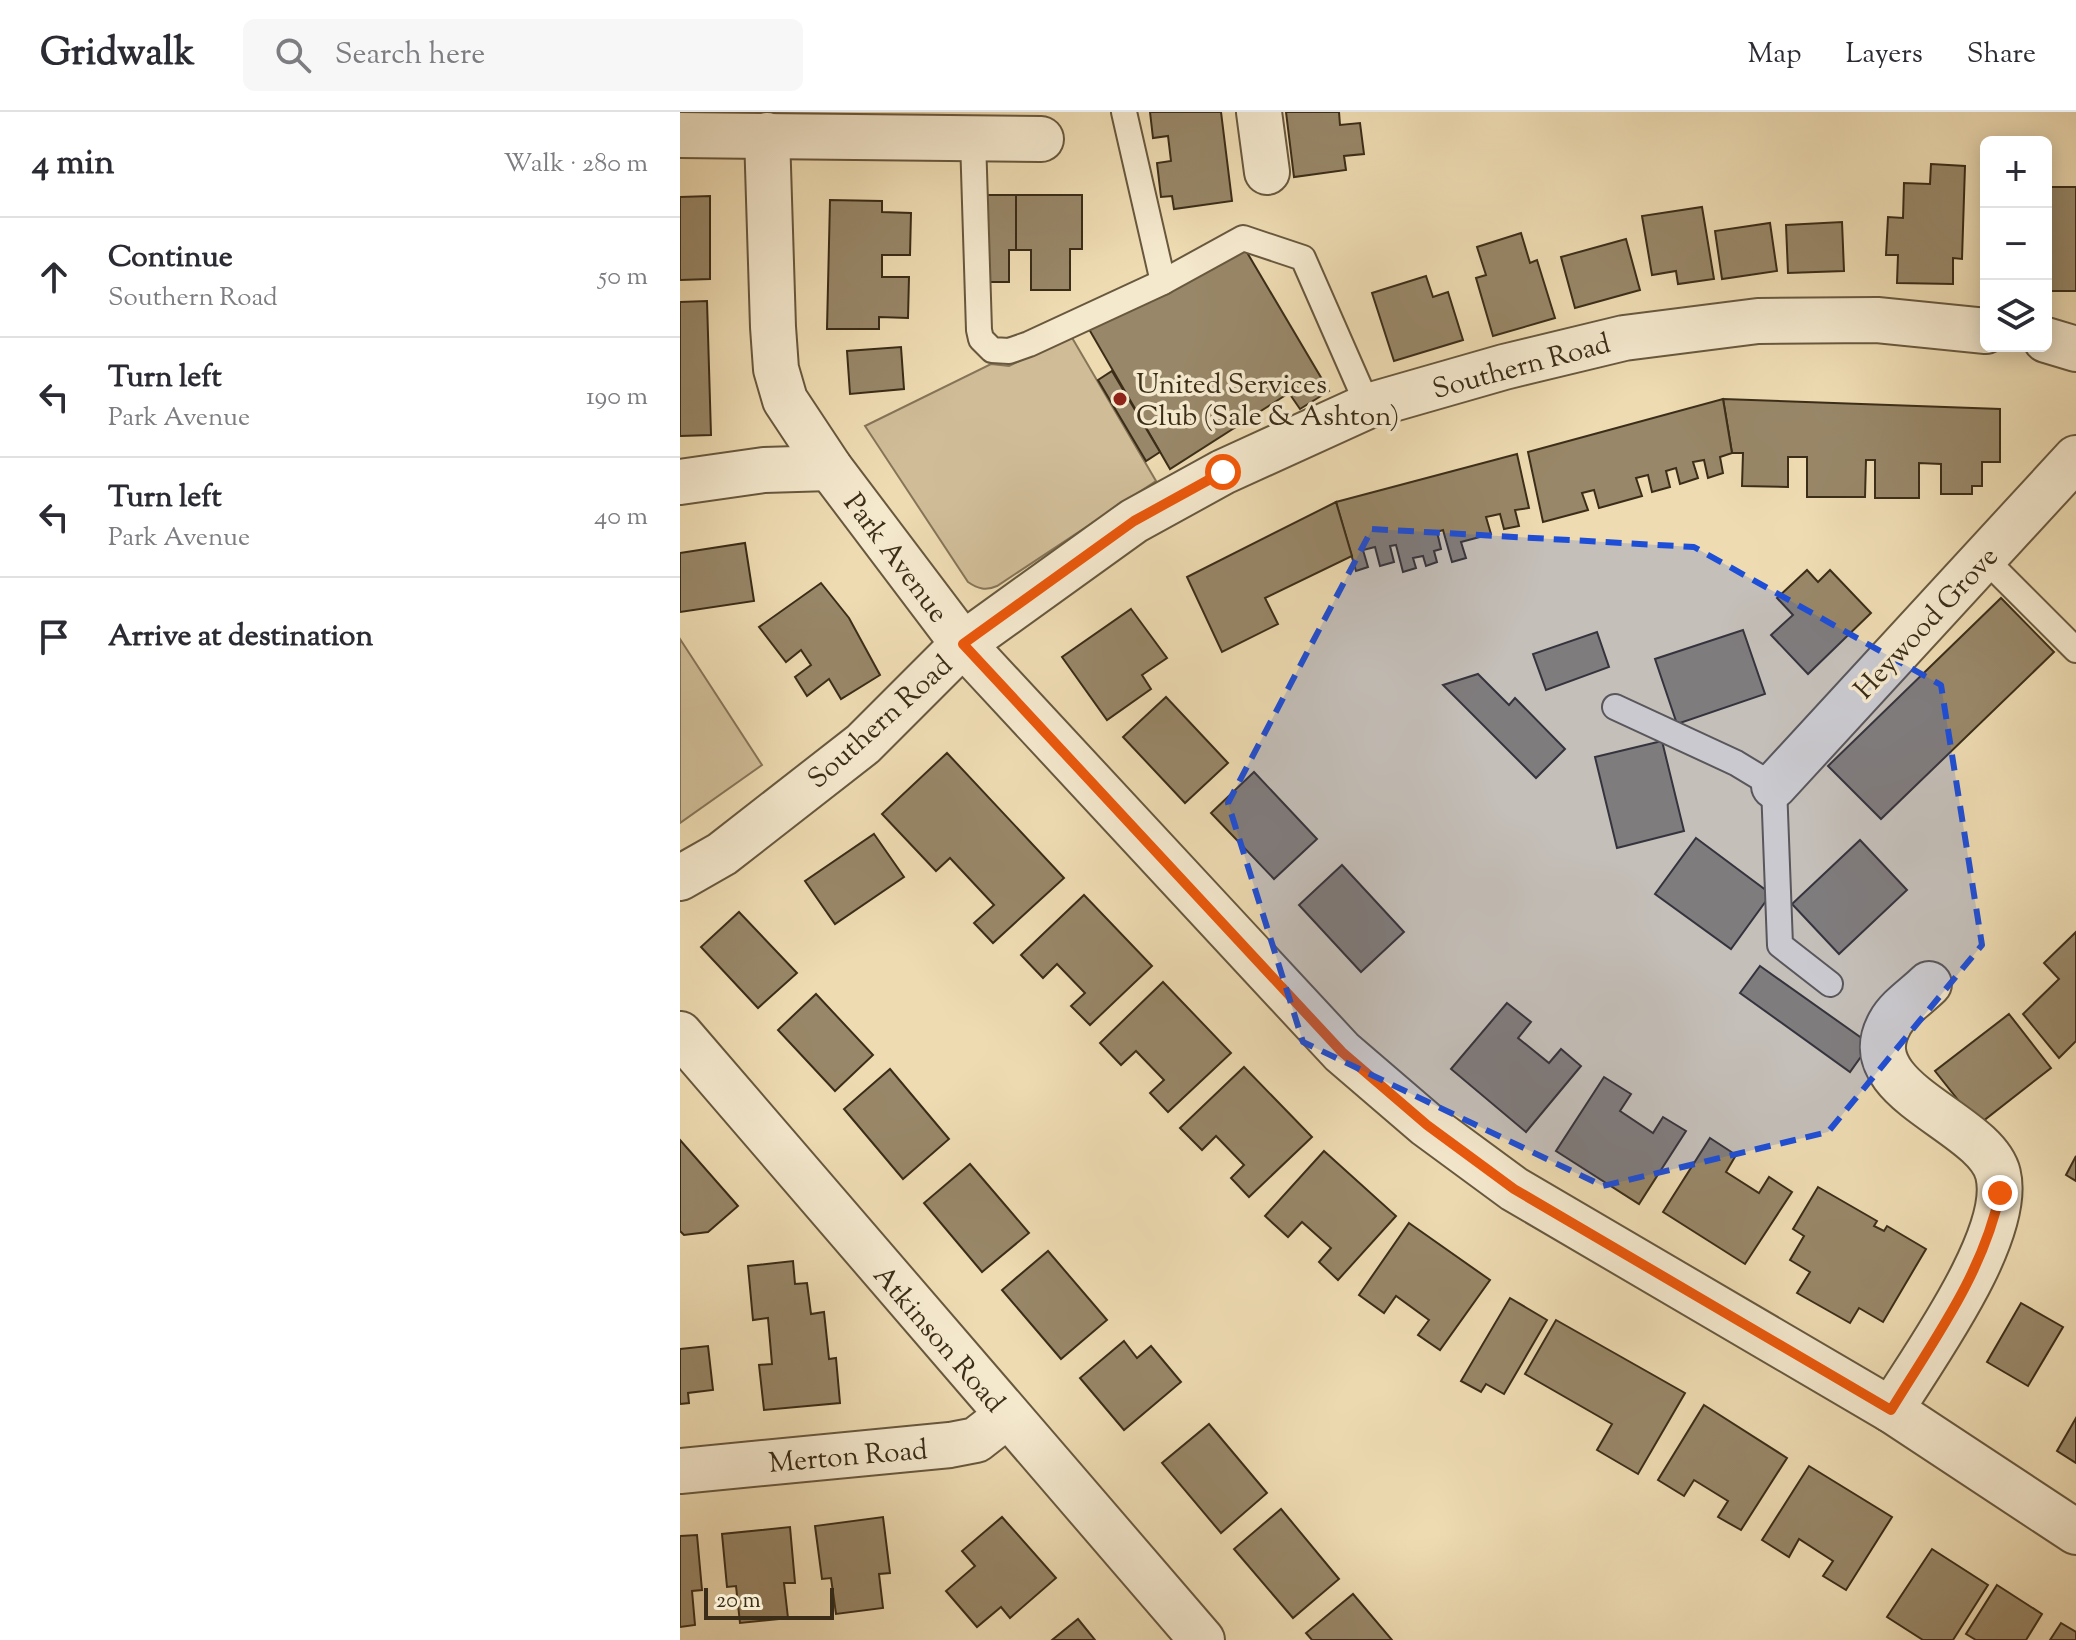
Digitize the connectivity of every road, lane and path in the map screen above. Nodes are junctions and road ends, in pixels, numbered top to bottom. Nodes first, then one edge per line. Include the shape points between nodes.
1 (1124, 112) edge
2 (1259, 112) edge
3 (783, 128) edge
4 (949, 130) edge
5 (680, 135) edge
6 (1041, 139) dead end
7 (1267, 172) dead end
8 (1163, 282) junction
9 (1980, 330) edge
10 (2052, 342) edge
11 (2076, 349) edge
12 (1368, 406) junction
13 (2076, 458) edge
14 (830, 468) junction
15 (680, 482) edge
16 (1984, 558) junction
17 (963, 644) junction
18 (2076, 650) edge
19 (1615, 707) dead end
20 (1774, 786) junction
21 (680, 878) edge
22 (1830, 984) dead end
23 (1929, 984) dead end
24 (680, 1034) edge
25 (1891, 1410) junction
26 (1007, 1416) junction
27 (680, 1471) edge
28 (2076, 1532) edge
29 (1202, 1640) edge

1 - 8 lane
2 - 7 street
3 - 4 street
3 - 5 street
3 - 14 street, Park Avenue via 776,369 785,400
4 - 6 street
4 - 8 lane via 985,345 1000,352 1029,344
8 - 12 lane via 1243,238 1303,258
9 - 12 street, Southern Road via 1877,320 1743,323 1624,338
10 - 11 street
12 - 17 street, Southern Road via 1223,472 1134,521
13 - 16 street, Heywood Grove
14 - 15 street via 764,470
14 - 17 street, Park Avenue
16 - 18 lane
16 - 20 street, Heywood Grove
17 - 21 street, Southern Road via 863,744 722,854
17 - 25 street, Park Avenue via 1342,1052 1427,1125 1514,1189
19 - 20 lane
20 - 22 lane via 1780,945
23 - 25 street via 1891,1020 1884,1056 1897,1080 1919,1101 1989,1155 2000,1193 1993,1227 1971,1279
24 - 26 street, Atkinson Road
25 - 28 street, Park Avenue
26 - 27 street, Merton Road via 976,1440 950,1445
26 - 29 street, Atkinson Road

